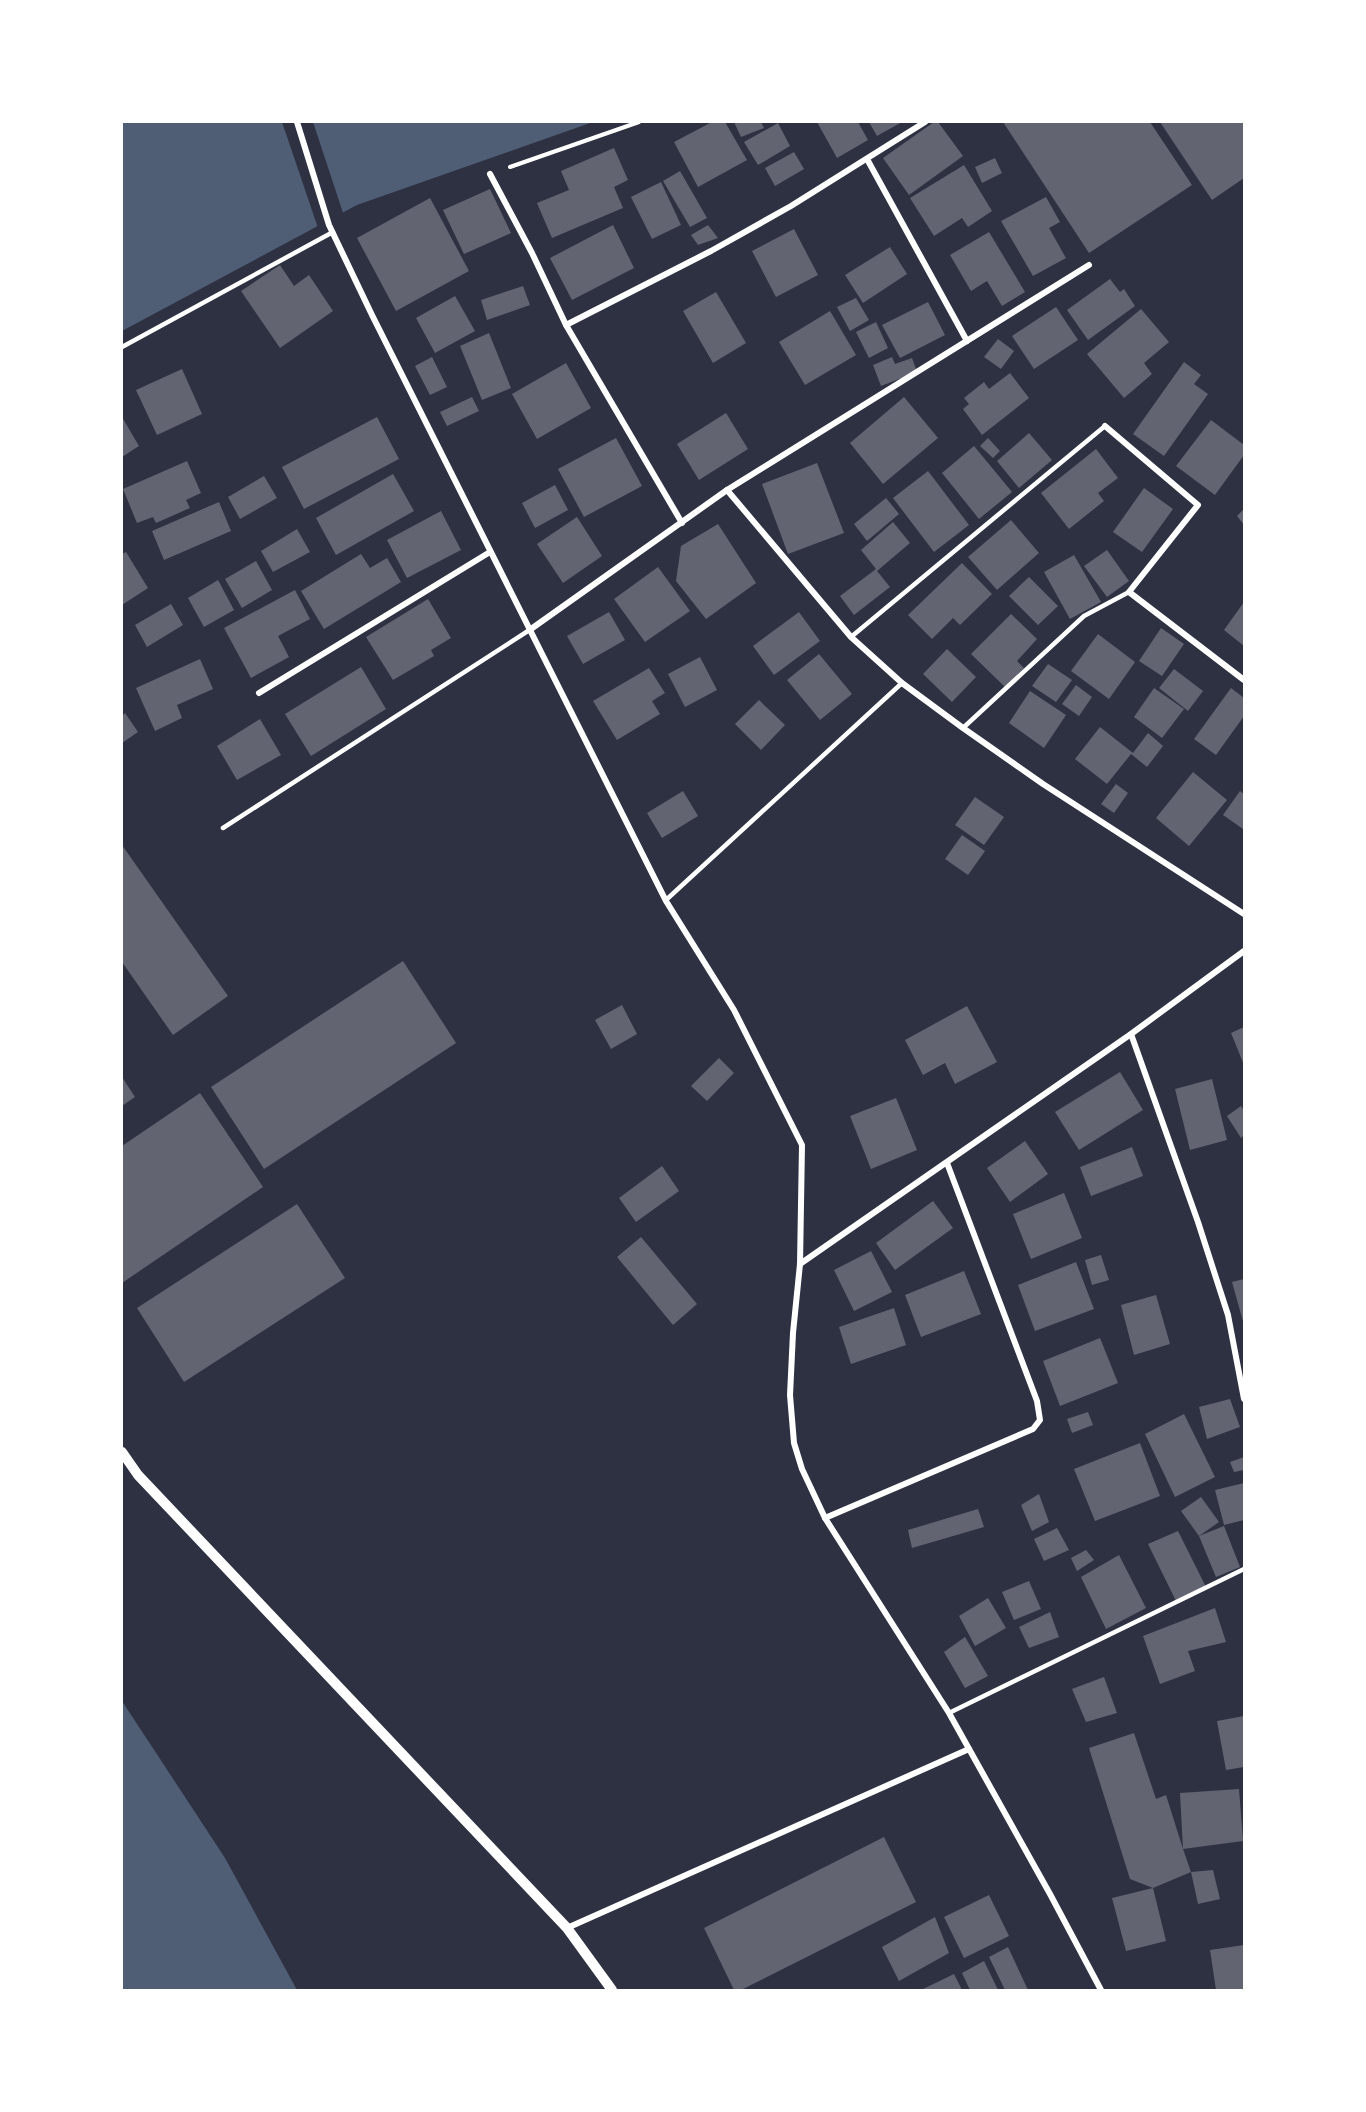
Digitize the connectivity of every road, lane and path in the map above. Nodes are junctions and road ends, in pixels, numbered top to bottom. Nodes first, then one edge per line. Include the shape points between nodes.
1 (297, 122) edge
2 (639, 122) edge
3 (925, 122) edge
4 (867, 159) junction
5 (490, 174) joint
6 (333, 232) junction
7 (1089, 265) dead end
8 (566, 325) junction
9 (968, 341) junction
10 (122, 347) edge
11 (1105, 426) joint
12 (727, 490) junction
13 (682, 523) junction
14 (490, 552) junction
15 (1129, 592) junction
16 (531, 629) junction
17 (851, 637) junction
18 (1245, 680) edge
19 (902, 683) junction
20 (259, 693) dead end
21 (963, 728) junction
22 (223, 828) dead end
23 (666, 900) junction
24 (1245, 914) edge
25 (1245, 951) edge
26 (1131, 1034) junction
27 (947, 1163) junction
28 (800, 1264) junction
29 (1245, 1399) edge
30 (122, 1452) edge
31 (825, 1518) junction
32 (1245, 1569) edge
33 (949, 1713) junction
34 (969, 1749) junction
35 (567, 1928) junction
36 (612, 1990) edge
37 (1101, 1990) edge

1 - 6 street
2 - 5 path
3 - 4 street
4 - 8 street via 711,252
4 - 9 street
5 - 8 street
6 - 10 lane
6 - 14 street
7 - 9 street
8 - 13 street
9 - 12 street
11 - 15 street via 1198,505
11 - 17 lane
12 - 13 street
12 - 17 street
13 - 16 street
14 - 16 street
14 - 20 street
15 - 18 street
15 - 21 lane via 1084,616
16 - 22 lane
16 - 23 street
17 - 19 street
19 - 21 street
19 - 23 lane
21 - 24 street
23 - 28 street via 734,1010 802,1146
25 - 26 street
26 - 27 street
26 - 29 street via 1228,1315
27 - 28 street
27 - 31 street via 1040,1420 1033,1429
28 - 31 street via 789,1395 794,1443
30 - 35 street via 138,1475
31 - 33 street
32 - 33 lane
33 - 34 street
34 - 35 street
34 - 37 street
35 - 36 street

